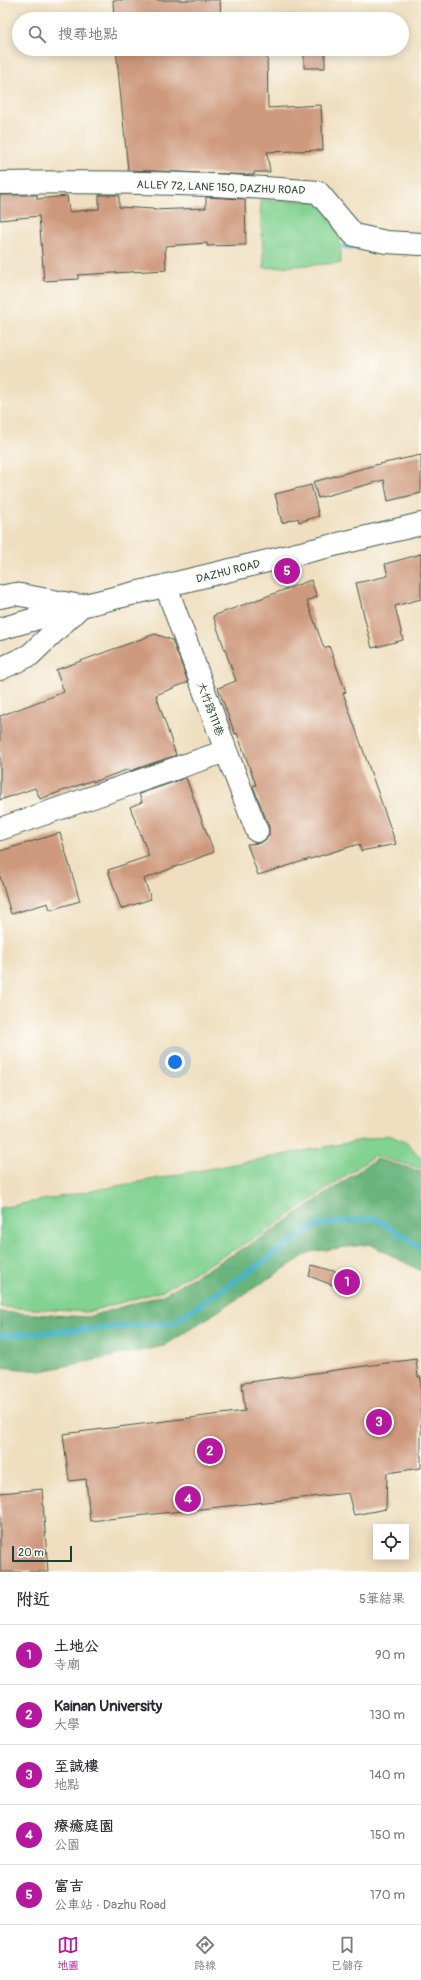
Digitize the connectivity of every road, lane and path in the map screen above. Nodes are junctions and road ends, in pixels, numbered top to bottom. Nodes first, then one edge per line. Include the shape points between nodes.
1 (0, 183) edge
2 (421, 244) edge
3 (421, 524) edge
4 (166, 586) junction
5 (0, 597) edge
6 (81, 606) junction
7 (0, 630) edge
8 (0, 669) edge
9 (226, 751) junction
10 (0, 829) edge
11 (257, 831) dead end

1 - 2 main road, ALLEY 72, LANE 150, DAZHU ROAD via 88,182 318,192 354,235 386,242
3 - 4 main road, DAZHU ROAD
4 - 6 main road, DAZHU ROAD
4 - 9 main road, 大竹路111巷
5 - 6 main road via 15,594
6 - 7 main road, DAZHU ROAD
6 - 8 main road via 30,655
9 - 10 main road
9 - 11 main road, 大竹路111巷

